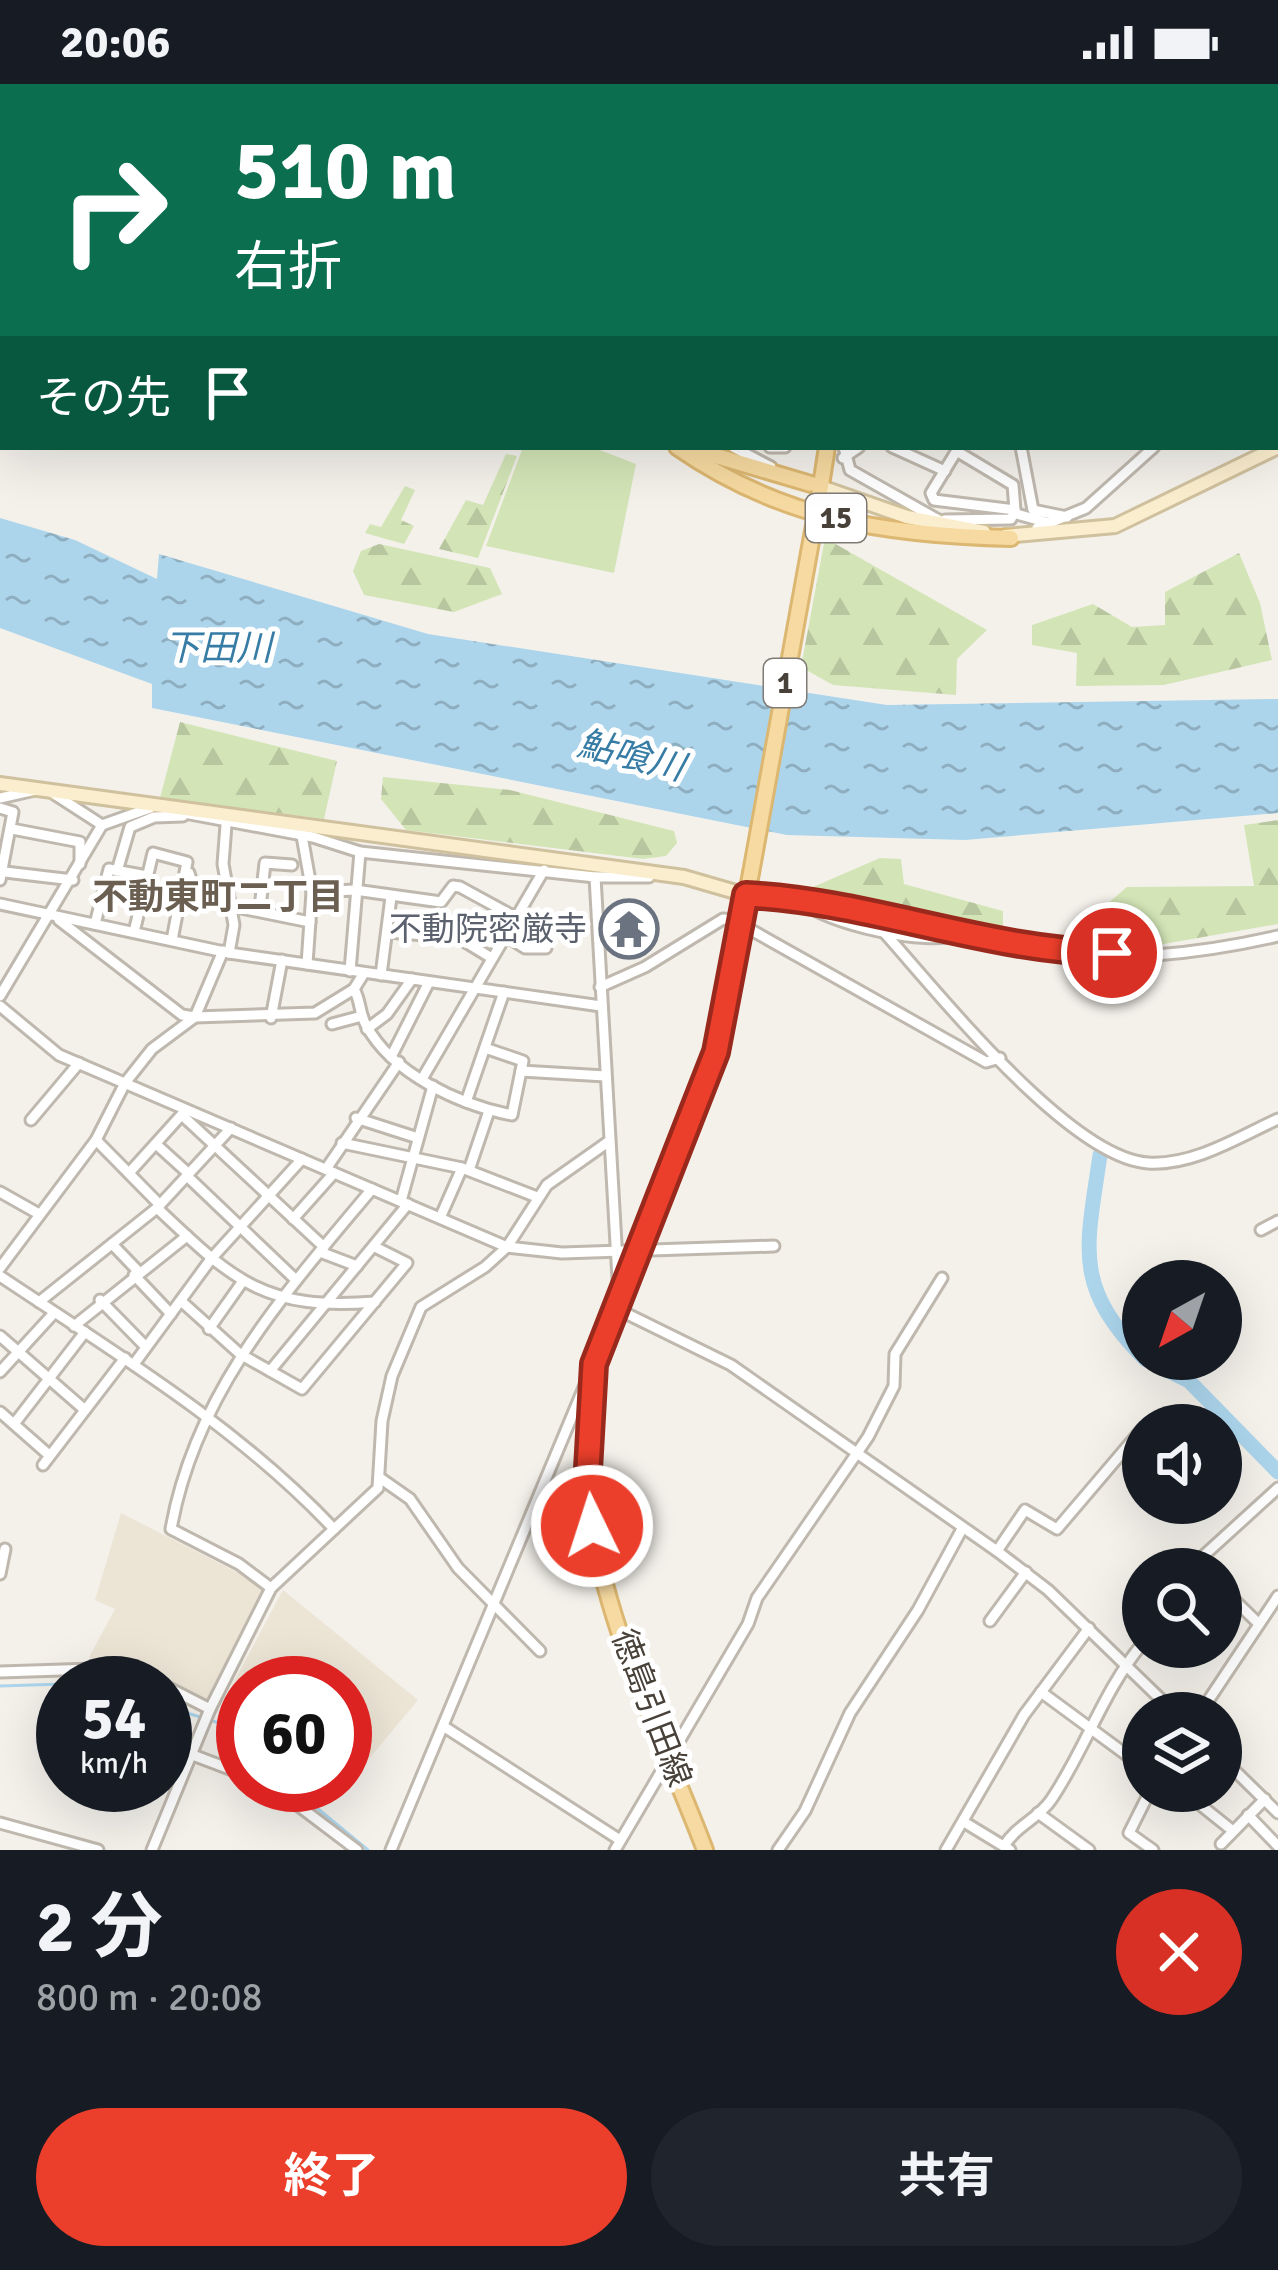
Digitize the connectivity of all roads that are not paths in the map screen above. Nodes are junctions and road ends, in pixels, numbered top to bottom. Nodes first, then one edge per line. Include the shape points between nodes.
1 (682, 450) edge
2 (696, 450) edge
3 (739, 450) edge
4 (826, 450) edge
5 (899, 450) edge
6 (958, 450) edge
7 (960, 450) edge
8 (1022, 450) edge
9 (1151, 450) edge
10 (1272, 450) edge
11 (844, 452) edge
12 (945, 471) junction
13 (792, 480) junction
14 (820, 489) junction
15 (1014, 512) junction
16 (1067, 518) junction
17 (943, 522) junction
18 (1053, 524) junction
19 (1011, 538) junction
20 (44, 790) junction
21 (0, 791) edge
22 (150, 808) junction
23 (0, 809) edge
24 (177, 813) junction
25 (102, 825) junction
26 (226, 825) junction
27 (12, 829) junction
28 (302, 836) junction
29 (359, 852) junction
30 (187, 862) junction
31 (292, 865) dead end
32 (544, 870) junction
33 (117, 871) junction
34 (77, 874) junction
35 (2, 876) edge
36 (147, 876) junction
37 (595, 877) junction
38 (684, 877) junction
39 (355, 890) junction
40 (312, 892) junction
41 (746, 895) junction
42 (391, 897) junction
43 (796, 897) junction
44 (197, 899) dead end
45 (231, 906) junction
46 (2, 907) edge
47 (260, 908) junction
48 (52, 915) junction
49 (514, 916) junction
50 (734, 920) dead end
51 (310, 922) junction
52 (95, 924) junction
53 (882, 930) junction
54 (134, 932) junction
55 (389, 932) junction
56 (753, 932) dead end
57 (503, 934) junction
58 (960, 934) junction
59 (1278, 936) edge
60 (172, 940) junction
61 (546, 948) dead end
62 (226, 952) junction
63 (490, 957) junction
64 (282, 960) junction
65 (0, 964) edge
66 (307, 964) junction
67 (350, 971) junction
68 (364, 973) junction
69 (14, 975) junction
70 (381, 975) junction
71 (412, 980) junction
72 (429, 982) junction
73 (601, 987) junction
74 (354, 988) junction
75 (472, 988) junction
76 (504, 992) junction
77 (0, 996) edge
78 (0, 1006) edge
79 (601, 1006) junction
80 (273, 1014) junction
81 (362, 1016) junction
82 (195, 1017) junction
83 (332, 1024) dead end
84 (367, 1029) junction
85 (484, 1048) junction
86 (570, 1058) dead end
87 (1000, 1058) junction
88 (395, 1059) junction
89 (79, 1063) junction
90 (521, 1071) junction
91 (568, 1076) junction
92 (605, 1076) junction
93 (422, 1078) junction
94 (125, 1083) junction
95 (433, 1086) junction
96 (466, 1102) junction
97 (489, 1111) junction
98 (185, 1113) junction
99 (356, 1118) junction
100 (1278, 1119) edge
101 (31, 1120) dead end
102 (231, 1128) junction
103 (418, 1138) junction
104 (96, 1140) junction
105 (608, 1142) junction
106 (342, 1143) junction
107 (157, 1145) junction
108 (215, 1147) junction
109 (413, 1155) junction
110 (302, 1159) junction
111 (466, 1169) junction
112 (330, 1171) junction
113 (129, 1173) junction
114 (188, 1175) junction
115 (372, 1189) junction
116 (5, 1195) edge
117 (268, 1195) junction
118 (538, 1197) junction
119 (405, 1203) junction
120 (159, 1207) junction
121 (0, 1210) edge
122 (39, 1214) junction
123 (440, 1218) junction
124 (293, 1219) junction
125 (1278, 1221) edge
126 (240, 1226) junction
127 (1261, 1230) dead end
128 (187, 1236) junction
129 (112, 1244) junction
130 (774, 1246) dead end
131 (375, 1247) junction
132 (507, 1247) junction
133 (321, 1250) junction
134 (615, 1251) junction
135 (637, 1252) junction
136 (211, 1259) junction
137 (357, 1266) junction
138 (0, 1272) edge
139 (136, 1273) junction
140 (942, 1278) dead end
141 (296, 1280) junction
142 (243, 1281) junction
143 (280, 1298) junction
144 (100, 1300) junction
145 (181, 1301) junction
146 (39, 1302) junction
147 (375, 1302) junction
148 (322, 1306) junction
149 (614, 1308) junction
150 (54, 1313) junction
151 (171, 1313) junction
152 (74, 1325) junction
153 (209, 1329) junction
154 (86, 1332) junction
155 (0, 1336) edge
156 (146, 1347) junction
157 (20, 1353) junction
158 (240, 1354) junction
159 (129, 1361) junction
160 (594, 1364) junction
161 (270, 1371) junction
162 (0, 1372) edge
163 (51, 1381) junction
164 (85, 1410) junction
165 (0, 1412) edge
166 (206, 1416) junction
167 (14, 1424) junction
168 (1122, 1453) edge
169 (857, 1456) junction
170 (380, 1478) junction
171 (1278, 1488) edge
172 (334, 1529) junction
173 (962, 1529) junction
174 (1216, 1548) edge
175 (5, 1549) dead end
176 (997, 1551) junction
177 (1026, 1572) junction
178 (0, 1574) edge
179 (271, 1588) junction
180 (1278, 1596) edge
181 (492, 1606) junction
182 (1242, 1607) edge
183 (990, 1621) dead end
184 (1259, 1624) junction
185 (1089, 1628) junction
186 (540, 1651) dead end
187 (1122, 1664) edge
188 (1123, 1668) edge
189 (1126, 1668) edge
190 (36, 1671) edge
191 (0, 1672) edge
192 (1041, 1692) junction
193 (1152, 1692) edge
194 (1214, 1692) edge
195 (192, 1700) edge
196 (210, 1709) junction
197 (443, 1726) junction
198 (1094, 1730) junction
199 (192, 1750) edge
200 (1122, 1752) edge
201 (668, 1754) junction
202 (1242, 1778) edge
203 (1264, 1799) junction
204 (167, 1812) edge
205 (306, 1812) edge
206 (1140, 1812) edge
207 (1209, 1812) edge
208 (1038, 1813) junction
209 (1278, 1813) edge
210 (1248, 1815) junction
211 (0, 1822) edge
212 (964, 1822) junction
213 (1233, 1832) junction
214 (1221, 1844) dead end
215 (617, 1845) edge
216 (1273, 1846) edge
217 (1007, 1848) edge
218 (98, 1850) edge
219 (152, 1850) edge
220 (356, 1850) edge
221 (392, 1850) edge
222 (705, 1850) edge
223 (778, 1850) edge
224 (946, 1850) edge
225 (1089, 1850) edge
226 (1153, 1850) edge

1 - 19 main road, 15 via 744,491 856,524
2 - 13 main road, 15
3 - 13 street
4 - 14 main road, 徳島引田線 / 1
5 - 12 street
6 - 12 street
7 - 15 street via 1013,485
8 - 16 street via 1033,510
9 - 16 street
10 - 19 street via 1130,521
11 - 17 street via 850,470
12 - 15 street via 934,500
13 - 14 main road, 15
14 - 17 street
14 - 41 main road, 徳島引田線 / 1, bridge
15 - 17 street via 1011,519
15 - 18 street
16 - 18 street
17 - 19 street
18 - 19 street
20 - 21 street
20 - 22 street
20 - 25 street
22 - 24 street
22 - 25 street
23 - 27 street via 13,812
24 - 26 street
24 - 33 street via 130,826
24 - 38 street
25 - 34 street
26 - 28 street
26 - 45 street
27 - 34 street via 80,842
27 - 35 street
28 - 29 street
28 - 40 street
29 - 32 street
29 - 39 street
30 - 36 street via 153,853
30 - 44 street
30 - 60 street
31 - 47 street via 265,863
32 - 37 street
32 - 49 street
33 - 36 street
33 - 52 street via 109,869
34 - 35 street
34 - 48 street
36 - 54 street
37 - 38 street
37 - 73 street
38 - 41 street
39 - 40 street
39 - 42 street
39 - 67 street
40 - 51 street
41 - 43 street
41 - 135 main road, 徳島引田線 / 1 via 716,1052
42 - 49 street via 441,902 460,887
42 - 55 street
43 - 53 street
43 - 58 street
45 - 47 street
45 - 62 street
46 - 48 street
47 - 51 street
48 - 52 street
48 - 69 street
48 - 82 street
49 - 57 street
50 - 73 street
51 - 66 street
52 - 54 street
53 - 58 street via 916,940
53 - 87 street
54 - 60 street
55 - 63 street via 459,938
55 - 70 street
56 - 87 street via 950,1045 986,1062
57 - 61 street via 525,948
57 - 63 street
58 - 59 street via 1043,952 1146,954
60 - 62 street
62 - 64 street
62 - 82 street
63 - 75 street
64 - 66 street
64 - 80 street
65 - 69 street
66 - 67 street
67 - 68 street
68 - 70 street
68 - 74 street
69 - 77 street
70 - 71 street
71 - 72 street
71 - 84 street
72 - 75 street
72 - 88 street
73 - 79 street
74 - 80 street via 315,1013
74 - 81 street
75 - 76 street
75 - 93 street
76 - 79 street
76 - 85 street
78 - 89 street
79 - 92 street
80 - 82 street
81 - 83 street
81 - 84 street
82 - 94 street via 152,1049
84 - 88 street
85 - 90 street via 523,1061
85 - 96 street
86 - 91 street
87 - 100 street via 1065,1121 1131,1160 1211,1150
88 - 93 street
88 - 99 street
89 - 94 street
89 - 101 street
90 - 91 street
90 - 97 street via 512,1115
91 - 92 street
92 - 105 street
93 - 95 street
94 - 98 street
94 - 104 street
95 - 96 street
95 - 103 street
96 - 97 street
97 - 111 street
98 - 102 street
98 - 107 street
98 - 108 street
99 - 103 street
99 - 106 street
102 - 108 street
102 - 110 street
103 - 109 street
104 - 113 street
104 - 122 street
105 - 118 street
105 - 134 street
106 - 109 street
106 - 112 street
107 - 113 street
107 - 114 street
108 - 114 street
108 - 117 street
109 - 111 street
109 - 119 street
110 - 112 street
110 - 117 street
111 - 118 street
111 - 123 street
112 - 115 street
112 - 124 street
113 - 120 street
114 - 120 street
114 - 126 street
115 - 119 street
115 - 133 street
116 - 121 street
116 - 122 street
117 - 124 street
117 - 126 street
118 - 132 street
119 - 123 street
119 - 131 street
120 - 128 street
120 - 129 street
122 - 138 street
123 - 132 street
124 - 133 street
125 - 127 street
126 - 136 street
126 - 141 street
128 - 136 street
128 - 139 street
129 - 139 street
129 - 146 street
130 - 135 street
131 - 137 street
131 - 147 street via 407,1263
132 - 134 street
132 - 170 street via 468,1280 432,1296 415,1317 382,1420
133 - 137 street
133 - 141 street
134 - 135 street
134 - 149 street
135 - 149 main road, 徳島引田線 / 1
136 - 142 street
136 - 145 street
137 - 148 street
138 - 146 street
139 - 144 street
139 - 151 street
140 - 169 street via 896,1354 895,1386
141 - 143 street
142 - 143 street
142 - 153 street
143 - 148 street
143 - 158 street
144 - 152 street
144 - 156 street
145 - 151 street
145 - 153 street
146 - 150 street
147 - 148 street
147 - 161 street via 302,1389
148 - 161 street
149 - 160 main road, 徳島引田線 / 1
149 - 169 street via 731,1365
150 - 152 street
150 - 157 street
151 - 156 street
152 - 154 street
153 - 158 street
154 - 159 street
154 - 163 street
155 - 157 street
156 - 159 street
157 - 162 street
157 - 163 street
158 - 161 street
158 - 166 street
159 - 164 street
159 - 166 street
160 - 181 street
160 - 201 main road, 徳島引田線 / 1 via 592,1526 614,1611
163 - 164 street
163 - 167 street
164 - 167 street via 46,1460
165 - 167 street
166 - 172 street via 283,1474
166 - 179 street via 171,1529
168 - 176 street via 1057,1529 1025,1510
169 - 173 street
169 - 201 street via 757,1598
170 - 172 street via 374,1495
170 - 181 street via 410,1499
171 - 174 street
172 - 179 street
173 - 176 street
173 - 223 street
175 - 178 street
176 - 177 street
177 - 183 street
177 - 185 street
179 - 196 street
180 - 184 street
181 - 186 street
181 - 197 street
182 - 184 street
184 - 194 street
185 - 187 street
185 - 192 street
188 - 198 street
189 - 193 street
190 - 191 street
192 - 198 street
192 - 212 street
195 - 196 street
196 - 199 street
197 - 215 street
197 - 221 street
198 - 200 street
198 - 208 street
201 - 215 street
201 - 222 main road, 徳島引田線 / 1
202 - 203 street
203 - 209 street
203 - 210 street
204 - 219 street
205 - 220 street
206 - 226 street via 1129,1833
207 - 213 street
208 - 217 street via 1016,1826
208 - 225 street
210 - 213 street
210 - 216 street
211 - 218 street
212 - 217 street
212 - 224 street
213 - 214 street

